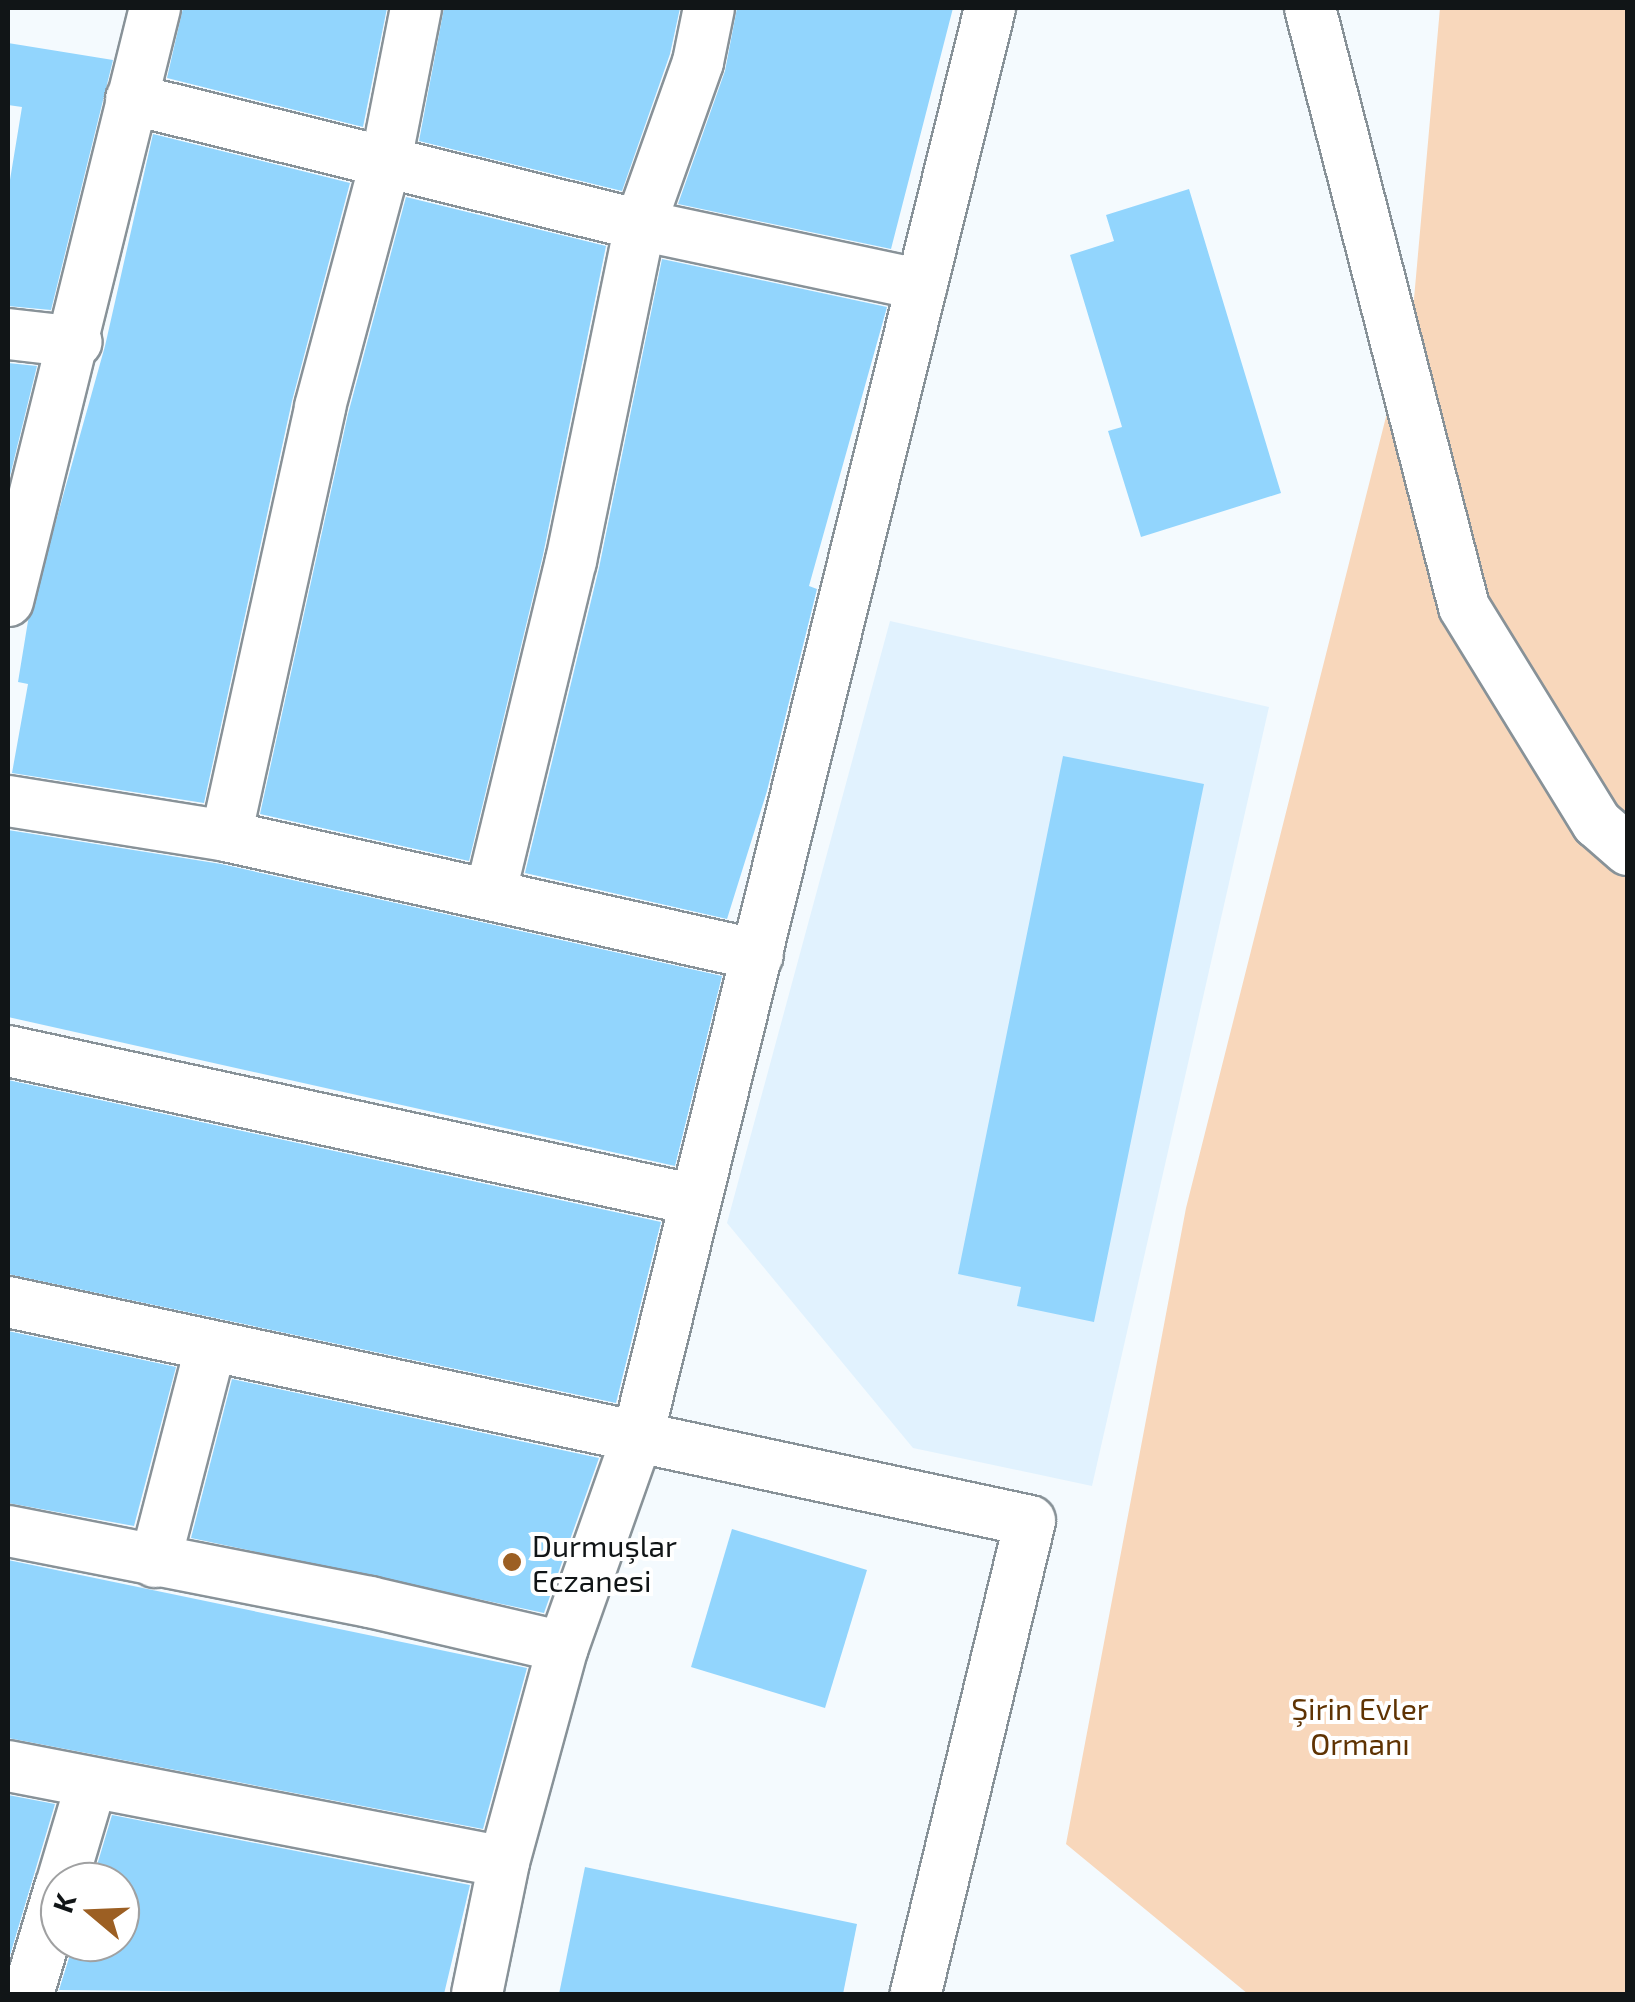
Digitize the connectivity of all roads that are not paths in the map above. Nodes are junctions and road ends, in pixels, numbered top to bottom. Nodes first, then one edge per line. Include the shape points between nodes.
1 (155, 8) edge
2 (416, 8) edge
3 (709, 8) edge
4 (990, 8) edge
5 (1310, 8) edge
6 (130, 98) junction
7 (386, 161) junction
8 (640, 224) junction
9 (922, 286) junction
10 (8, 334) edge
11 (76, 342) junction
12 (8, 594) edge
13 (8, 801) edge
14 (226, 836) junction
15 (1628, 850) edge
16 (491, 891) junction
17 (758, 955) junction
18 (8, 1051) edge
19 (691, 1199) junction
20 (8, 1302) edge
21 (210, 1349) junction
22 (638, 1435) junction
23 (8, 1532) edge
24 (155, 1562) junction
25 (563, 1647) junction
26 (8, 1766) edge
27 (91, 1785) junction
28 (68, 1862) edge
29 (504, 1862) junction
30 (40, 1954) edge
31 (28, 1994) edge
32 (477, 1994) edge
33 (916, 1994) edge

1 - 6 street
2 - 7 street
3 - 8 street via 698,62
4 - 9 street
5 - 15 street via 1464,607 1598,823
6 - 7 street
6 - 11 street
7 - 8 street
7 - 14 street via 320,408
8 - 9 street
8 - 16 street via 571,561
9 - 17 street
10 - 11 street
11 - 12 street
13 - 14 street
14 - 16 street
16 - 17 street
17 - 19 street
18 - 19 street
19 - 22 street
20 - 21 street
21 - 22 street
21 - 24 street
22 - 25 street
22 - 33 street via 1030,1521
23 - 24 street
24 - 25 street
25 - 29 street
26 - 27 street
27 - 28 street
27 - 29 street
29 - 32 street
30 - 31 street

